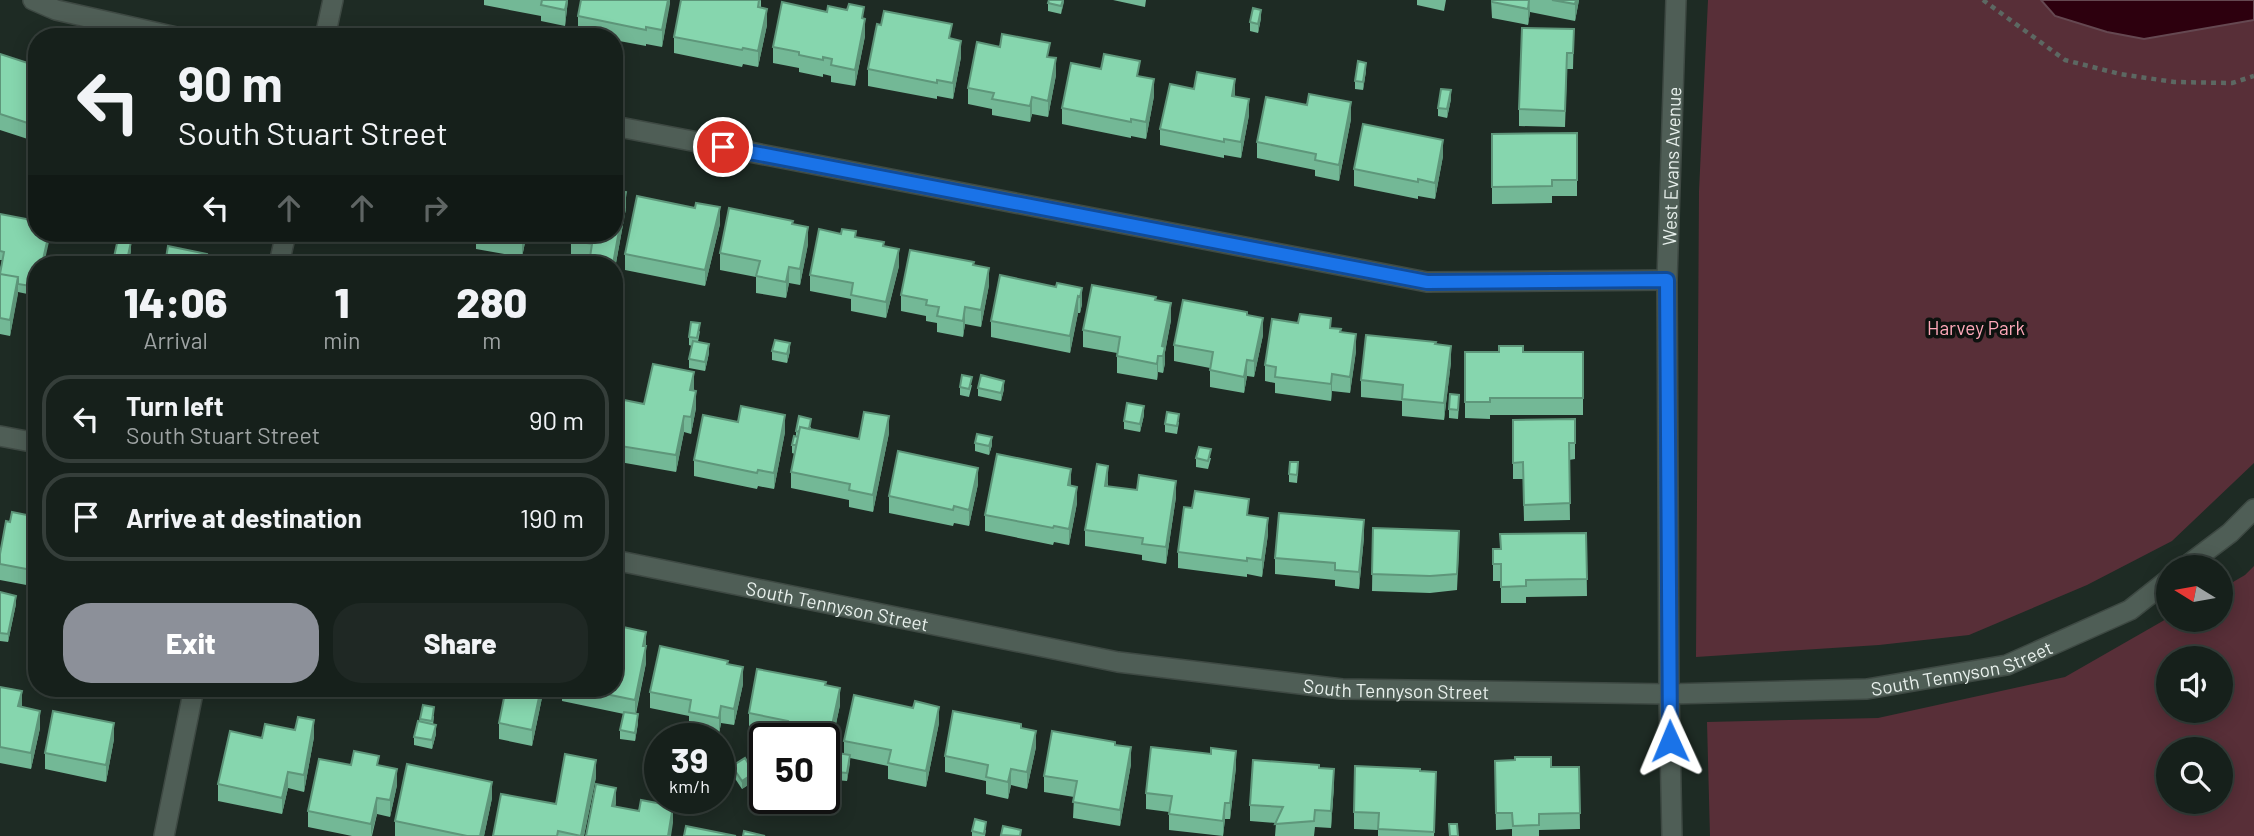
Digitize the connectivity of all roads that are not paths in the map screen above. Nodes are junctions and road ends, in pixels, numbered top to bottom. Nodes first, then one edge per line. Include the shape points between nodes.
1 (33, 0) edge
2 (333, 0) edge
3 (1676, 0) edge
4 (136, 28) edge
5 (327, 28) edge
6 (623, 128) edge
7 (1667, 280) junction
8 (0, 436) edge
9 (28, 441) edge
10 (2254, 509) edge
11 (2201, 555) edge
12 (623, 562) edge
13 (2156, 589) edge
14 (1669, 694) junction
15 (192, 697) edge
16 (164, 836) edge
17 (1672, 836) edge

1 - 4 street via 56,10
2 - 5 street
3 - 7 street, West Evans Avenue
6 - 7 street via 1427,282
7 - 14 street, West Evans Avenue
8 - 9 street
10 - 11 street
12 - 14 street, South Tennyson Street via 1118,662 1342,688
13 - 14 street, South Tennyson Street via 2130,610 2007,665 1867,689
14 - 17 street, West Evans Avenue
15 - 16 street

